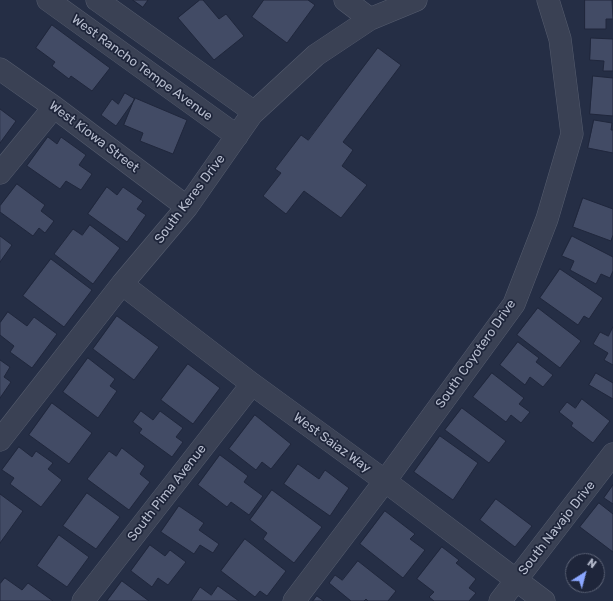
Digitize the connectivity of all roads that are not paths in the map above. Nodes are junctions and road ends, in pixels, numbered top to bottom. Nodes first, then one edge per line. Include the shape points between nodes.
1 (48, 0) edge
2 (97, 0) edge
3 (345, 0) edge
4 (416, 0) edge
5 (548, 0) edge
6 (370, 19) junction
7 (154, 41) junction
8 (137, 64) junction
9 (0, 69) edge
10 (54, 106) junction
11 (254, 112) junction
12 (237, 136) junction
13 (0, 173) edge
14 (187, 207) junction
15 (122, 284) junction
16 (252, 384) junction
17 (0, 440) edge
18 (613, 454) edge
19 (385, 481) junction
20 (517, 580) junction
21 (82, 601) edge
22 (294, 601) edge
23 (500, 601) edge
24 (544, 601) edge

1 - 8 street, West Rancho Tempe Avenue
2 - 7 street
3 - 6 street
4 - 6 street, South Keres Drive
5 - 19 street, South Coyotero Drive via 560,39 572,134 547,219 514,304
6 - 11 street, South Keres Drive via 316,55
7 - 8 street
7 - 11 street
8 - 12 street, West Rancho Tempe Avenue
9 - 10 street, West Kiowa Street
10 - 13 street
10 - 14 street, West Kiowa Street
11 - 12 street, South Keres Drive
12 - 14 street, South Keres Drive
14 - 15 street, South Keres Drive
15 - 16 street, West Saiaz Way
15 - 17 street, South Keres Drive
16 - 19 street, West Saiaz Way
16 - 21 street, South Pima Avenue
18 - 20 street, South Navajo Drive
19 - 20 street, West Saiaz Way
19 - 22 street, South Coyotero Drive
20 - 23 street, South Navajo Drive
20 - 24 street, West Saiaz Way

